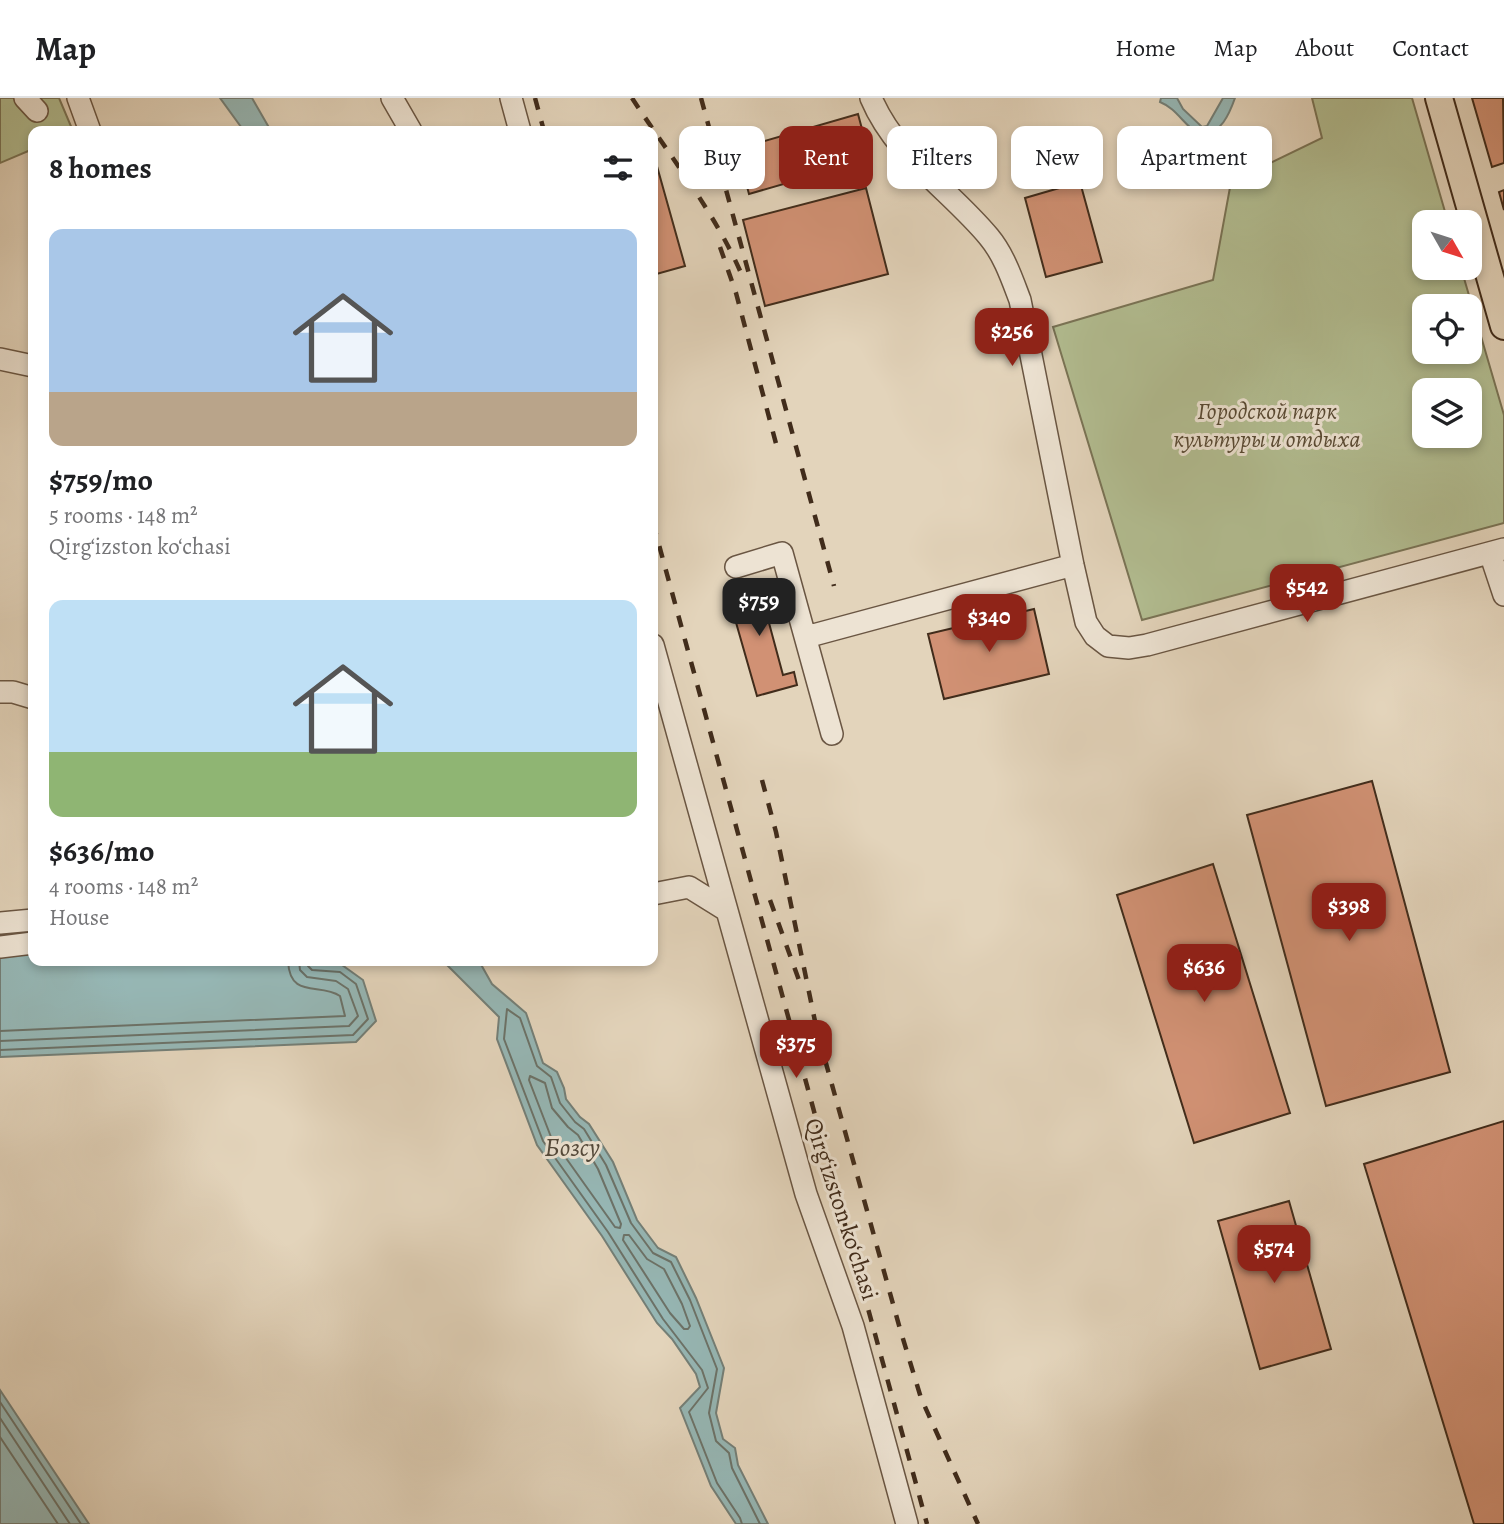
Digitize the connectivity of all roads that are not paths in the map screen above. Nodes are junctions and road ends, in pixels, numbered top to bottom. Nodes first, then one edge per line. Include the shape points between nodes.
1 (78, 98) edge
2 (392, 98) edge
3 (511, 98) edge
4 (871, 98) edge
5 (1439, 98) edge
6 (1454, 98) edge
7 (88, 126) edge
8 (408, 126) edge
9 (519, 126) edge
10 (1504, 273) edge
11 (1504, 326) edge
12 (0, 359) edge
13 (28, 365) edge
14 (1497, 551) edge
15 (1073, 565) junction
16 (736, 567) dead end
17 (1504, 595) edge
18 (806, 637) junction
19 (658, 663) edge
20 (0, 692) edge
21 (28, 696) edge
22 (832, 734) dead end
23 (658, 893) edge
24 (726, 911) junction
25 (28, 920) edge
26 (0, 923) edge
27 (28, 944) edge
28 (0, 947) edge
29 (907, 1524) edge

1 - 7 street
2 - 8 street
3 - 9 street
4 - 15 street via 911,160 990,238 1014,284
5 - 11 main road
6 - 10 main road
12 - 13 street
14 - 15 street via 1129,648 1108,646 1095,636 1086,622
14 - 17 street
15 - 18 street
16 - 18 street via 782,553
18 - 22 street
19 - 24 street, Qirg‘izston ko‘chasi
20 - 21 street
23 - 24 street via 688,887
24 - 29 street, Qirg‘izston ko‘chasi via 806,1194 853,1326
25 - 26 street
27 - 28 street

